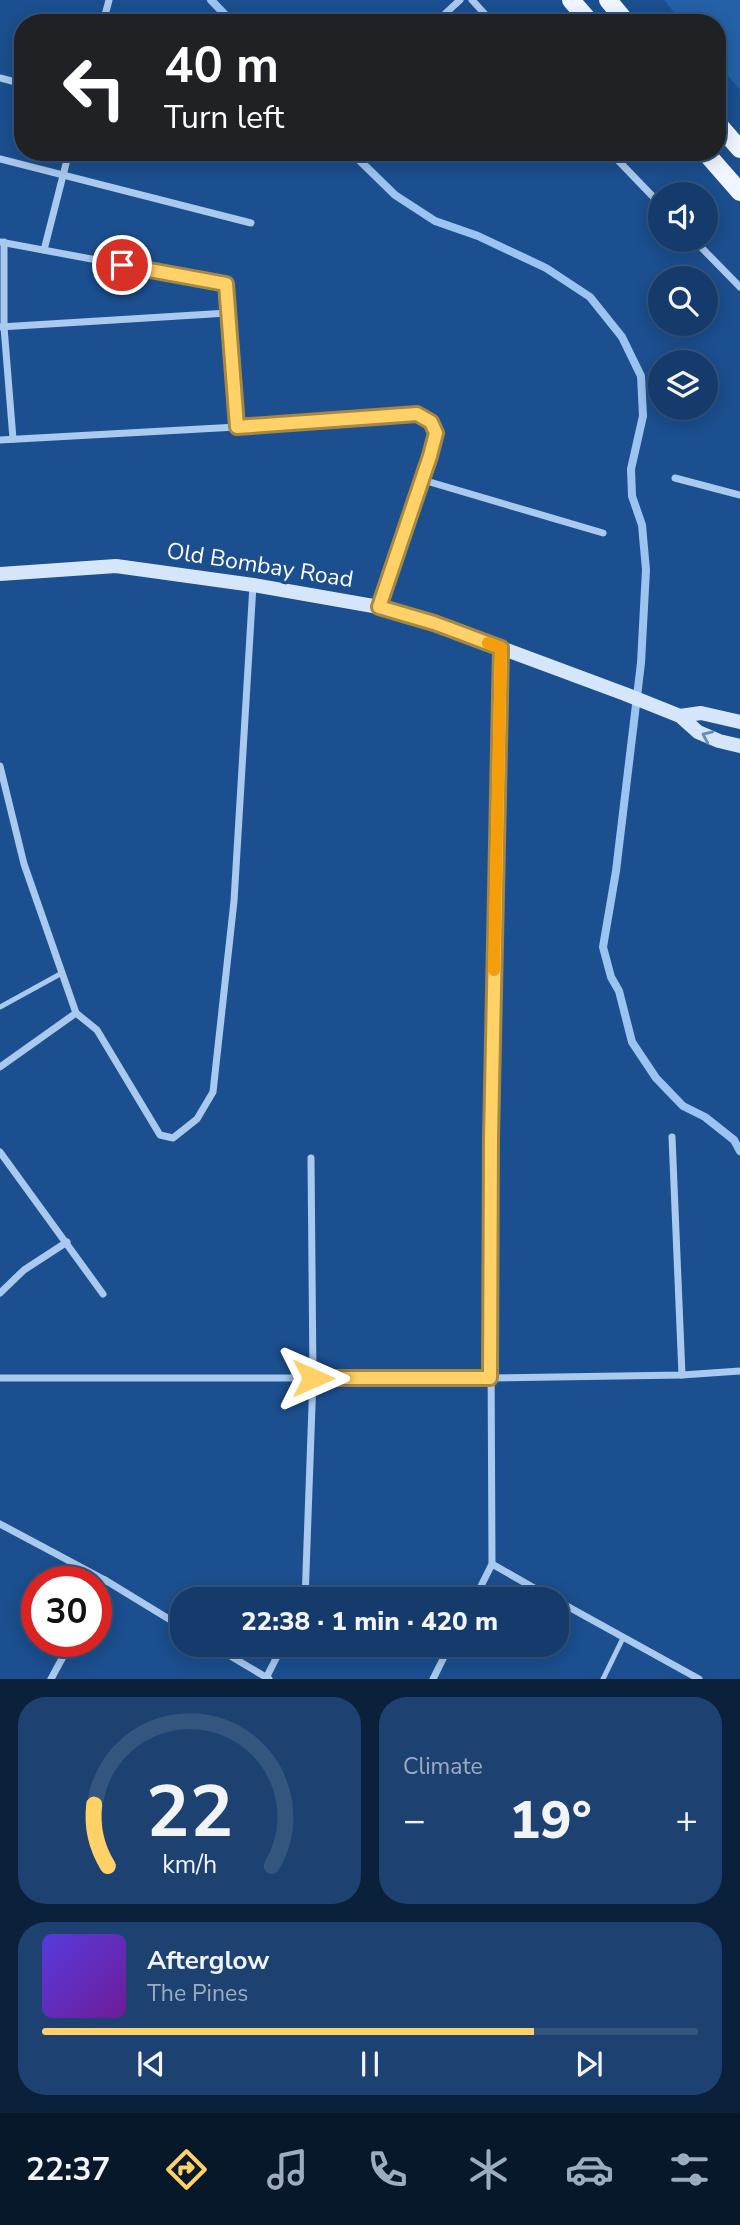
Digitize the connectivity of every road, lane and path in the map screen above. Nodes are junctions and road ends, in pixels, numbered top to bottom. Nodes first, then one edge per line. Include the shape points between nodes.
1 (460, 0) edge
2 (472, 0) edge
3 (571, 0) edge
4 (608, 0) edge
5 (445, 14) edge
6 (485, 14) edge
7 (583, 14) edge
8 (620, 14) edge
9 (726, 133) edge
10 (740, 149) edge
11 (0, 159) edge
12 (67, 161) edge
13 (619, 161) edge
14 (713, 161) edge
15 (64, 175) junction
16 (648, 192) edge
17 (740, 192) edge
18 (251, 223) dead end
19 (2, 242) edge
20 (44, 250) junction
21 (706, 252) edge
22 (740, 288) edge
23 (228, 313) junction
24 (2, 327) edge
25 (237, 427) junction
26 (13, 439) junction
27 (0, 440) edge
28 (675, 478) dead end
29 (423, 480) junction
30 (740, 495) edge
31 (603, 533) dead end
32 (0, 574) edge
33 (253, 585) junction
34 (379, 607) junction
35 (501, 648) junction
36 (680, 716) junction
37 (740, 722) edge
38 (740, 746) edge
39 (0, 766) edge
40 (62, 973) junction
41 (0, 1007) edge
42 (76, 1013) junction
43 (0, 1067) edge
44 (672, 1137) dead end
45 (0, 1152) edge
46 (311, 1158) dead end
47 (67, 1242) junction
48 (0, 1293) edge
49 (103, 1293) dead end
50 (740, 1371) edge
51 (682, 1375) junction
52 (0, 1378) edge
53 (313, 1378) junction
54 (490, 1378) junction
55 (0, 1524) edge
56 (492, 1564) junction
57 (79, 1566) edge
58 (112, 1584) edge
59 (306, 1587) edge
60 (480, 1587) edge
61 (533, 1587) edge
62 (569, 1607) edge
63 (170, 1620) edge
64 (623, 1638) junction
65 (63, 1657) edge
66 (232, 1657) edge
67 (277, 1657) edge
68 (444, 1657) edge
69 (267, 1678) edge
70 (51, 1679) edge
71 (433, 1679) edge
72 (603, 1679) edge
73 (699, 1679) edge

1 - 5 street
2 - 6 street
3 - 7 main road
4 - 8 main road
9 - 10 main road
11 - 15 street
12 - 15 street
13 - 16 street
14 - 17 main road
15 - 18 street
15 - 20 street
19 - 20 street
19 - 24 street
20 - 23 street via 226,284
21 - 22 street
23 - 24 street
23 - 25 street
24 - 26 street
25 - 26 street
25 - 29 street via 417,414 431,422 436,433
26 - 27 street
28 - 30 street
29 - 31 street
29 - 34 street
32 - 33 main road, Old Bombay Road via 116,566
33 - 34 main road, Old Bombay Road
33 - 42 street via 234,901 213,1092 197,1119 173,1138 160,1135 97,1030
34 - 35 main road, Old Bombay Road
35 - 36 main road, Old Bombay Road
35 - 54 street
36 - 37 main road via 701,713
38 -> 36 main road via 698,732
39 - 40 street via 24,864
40 - 41 lane
40 - 42 street
42 - 43 street
44 - 51 street
45 - 47 street
46 - 53 street
47 - 48 street via 24,1270
47 - 49 street
50 - 51 street
51 - 54 street
52 - 53 street
53 - 54 street
53 - 59 street
54 - 56 street
55 - 57 street
56 - 60 street
56 - 61 street
58 - 63 street
62 - 64 street
64 - 72 lane
64 - 73 street
65 - 70 street
66 - 69 street
67 - 69 street
68 - 71 street

